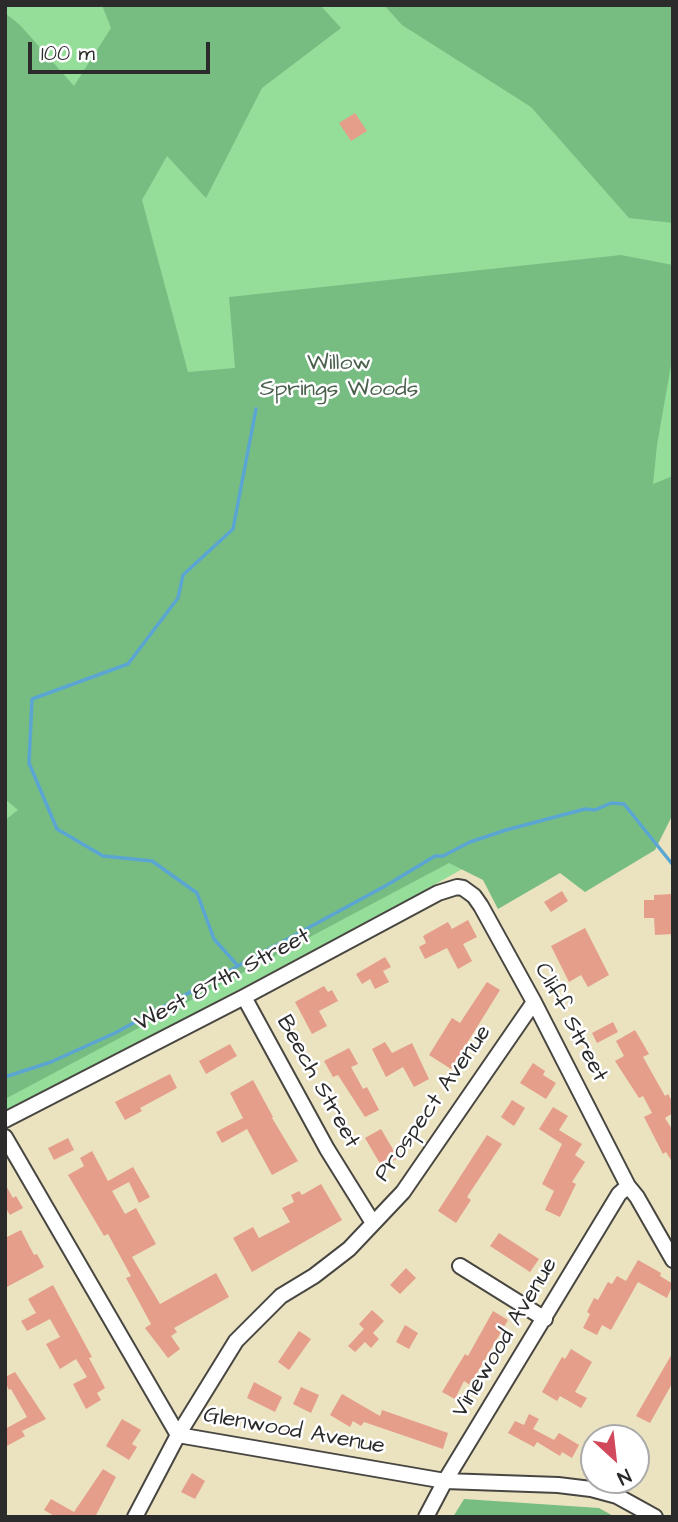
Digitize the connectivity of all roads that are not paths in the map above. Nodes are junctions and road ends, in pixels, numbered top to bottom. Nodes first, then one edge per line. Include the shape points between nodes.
1 (463, 888) joint
2 (244, 997) junction
3 (534, 1002) junction
4 (5, 1120) edge
5 (5, 1137) edge
6 (628, 1186) junction
7 (373, 1223) junction
8 (673, 1260) edge
9 (460, 1266) dead end
10 (545, 1319) junction
11 (178, 1435) junction
12 (445, 1481) junction
13 (135, 1517) edge
14 (426, 1517) edge
15 (655, 1517) edge

1 - 2 street, West 87th Street via 438,893
1 - 3 street, Cliff Street via 481,906
2 - 4 street, West 87th Street
2 - 7 street, Beech Street
3 - 6 street, Cliff Street
3 - 7 street, Prospect Avenue via 422,1168
5 - 11 street, Glenwood Avenue
6 - 8 street, Cliff Street
6 - 10 street, Vinewood Avenue
7 - 11 street, Prospect Avenue via 349,1249 281,1296 236,1341
9 - 10 street
10 - 12 street, Vinewood Avenue
11 - 12 street, Glenwood Avenue
11 - 13 street, Prospect Avenue
12 - 14 street, Vinewood Avenue
12 - 15 street, Glenwood Avenue via 591,1489 617,1496

